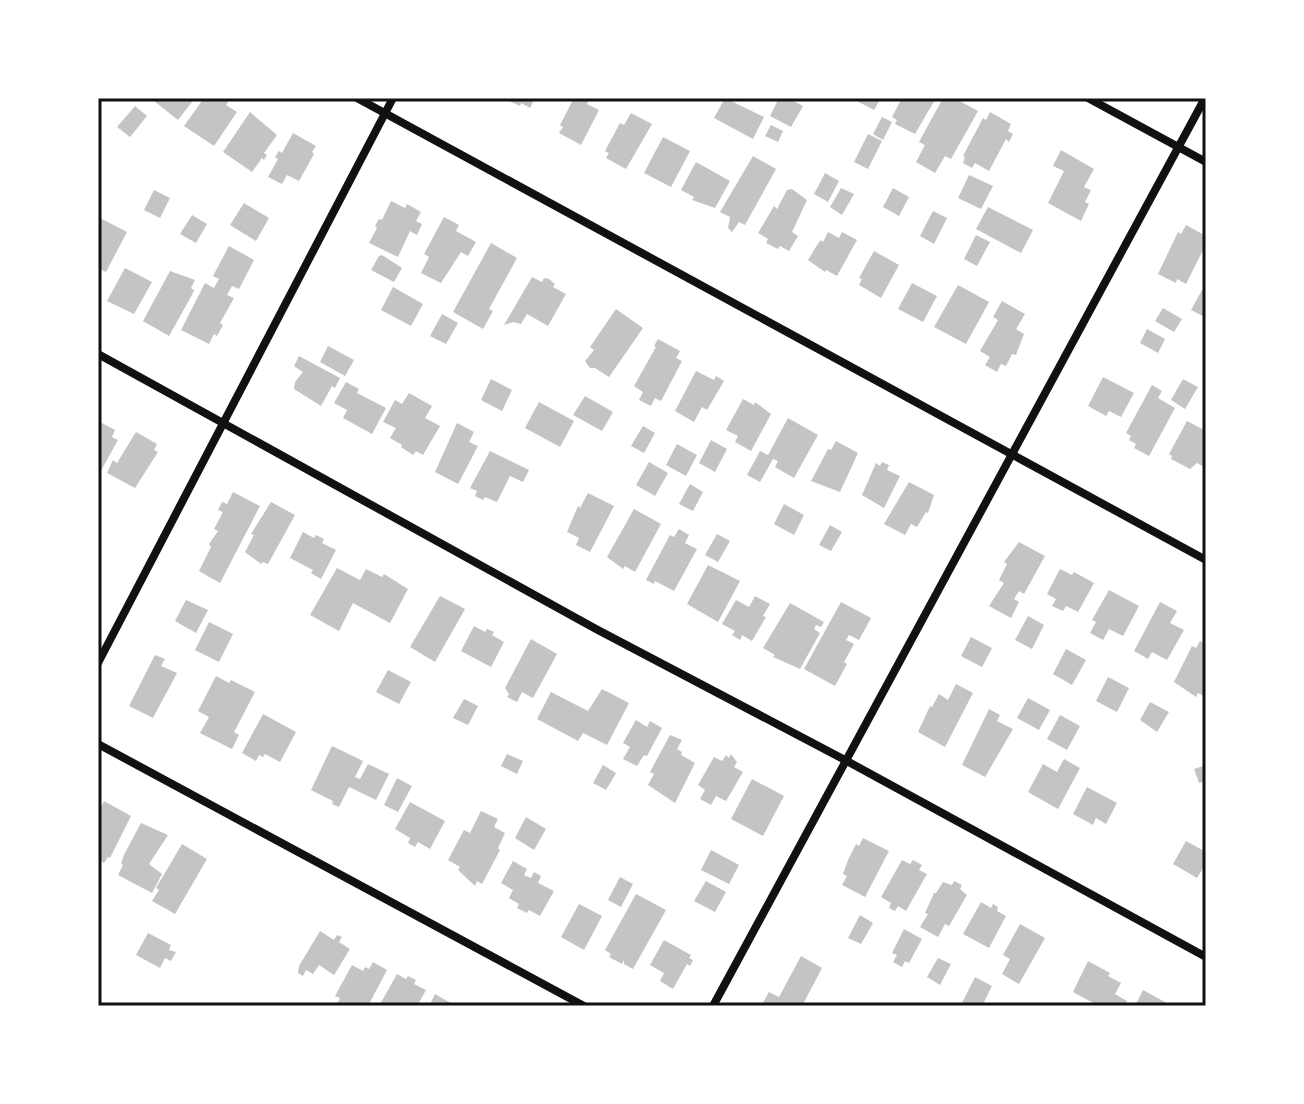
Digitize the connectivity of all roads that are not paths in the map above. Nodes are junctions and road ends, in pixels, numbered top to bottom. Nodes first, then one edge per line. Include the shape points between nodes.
1 (357, 98) edge
2 (393, 98) edge
3 (1088, 98) edge
4 (1205, 98) edge
5 (385, 113) junction
6 (1178, 147) junction
7 (1206, 162) edge
8 (98, 354) edge
9 (223, 423) junction
10 (1013, 454) junction
11 (1206, 560) edge
12 (98, 663) edge
13 (98, 744) edge
14 (845, 760) junction
15 (1206, 957) edge
16 (584, 1006) edge
17 (713, 1006) edge

1 - 5 street
2 - 5 street
3 - 6 street
4 - 6 street
5 - 9 street
5 - 10 street
6 - 7 street
6 - 10 street
8 - 9 street
9 - 12 street
9 - 14 street
10 - 11 street
10 - 14 street
13 - 16 street
14 - 15 street
14 - 17 street

